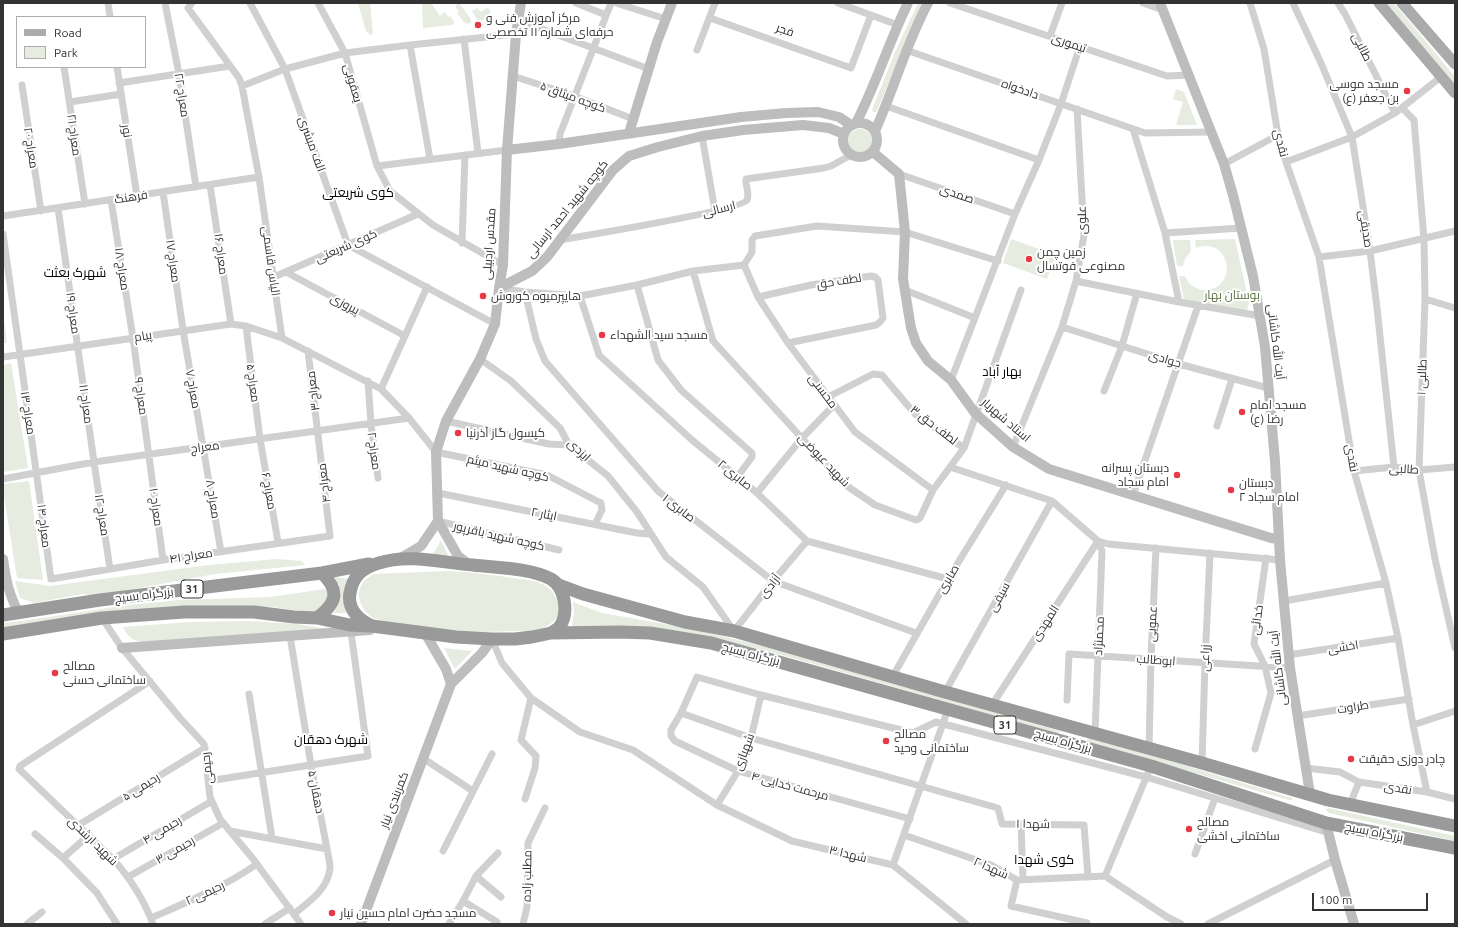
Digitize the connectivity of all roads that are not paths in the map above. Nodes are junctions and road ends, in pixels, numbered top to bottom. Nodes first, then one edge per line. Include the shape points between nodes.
1 (108, 3) edge
2 (165, 3) edge
3 (250, 3) edge
4 (318, 3) edge
5 (521, 3) edge
6 (576, 3) edge
7 (611, 3) edge
8 (616, 3) edge
9 (672, 3) edge
10 (715, 3) edge
11 (838, 3) edge
12 (908, 3) edge
13 (928, 3) edge
14 (950, 3) edge
15 (1062, 3) edge
16 (1143, 3) edge
17 (1250, 3) edge
18 (1293, 3) edge
19 (1338, 3) edge
20 (1379, 3) edge
21 (1402, 3) edge
22 (190, 5) edge
23 (1162, 6) edge
24 (606, 15) junction
25 (871, 15) junction
26 (110, 16) edge
27 (710, 18) junction
28 (666, 19) junction
29 (518, 20) junction
30 (898, 25) junction
31 (516, 34) junction
32 (1050, 36) junction
33 (464, 39) junction
34 (410, 45) junction
35 (1080, 46) junction
36 (593, 48) junction
37 (697, 50) dead end
38 (906, 50) junction
39 (344, 53) junction
40 (1455, 63) edge
41 (230, 66) junction
42 (64, 68) edge
43 (117, 68) edge
44 (285, 69) junction
45 (649, 69) junction
46 (179, 74) junction
47 (1189, 75) junction
48 (513, 76) junction
49 (1441, 77) junction
50 (119, 83) junction
51 (22, 85) dead end
52 (242, 86) junction
53 (1455, 93) edge
54 (121, 94) junction
55 (574, 96) junction
56 (70, 102) junction
57 (1061, 104) junction
58 (886, 106) junction
59 (1402, 108) junction
60 (1077, 109) junction
61 (1395, 113) junction
62 (782, 114) junction
63 (633, 119) junction
64 (854, 124) junction
65 (781, 126) junction
66 (1133, 129) junction
67 (875, 130) junction
68 (1211, 132) junction
69 (629, 133) junction
70 (844, 134) junction
71 (1278, 135) junction
72 (702, 136) junction
73 (1352, 137) junction
74 (559, 144) junction
75 (507, 150) junction
76 (872, 152) junction
77 (478, 153) junction
78 (465, 155) junction
79 (851, 156) junction
80 (430, 159) junction
81 (1039, 160) junction
82 (1286, 162) junction
83 (1224, 164) junction
84 (377, 166) junction
85 (899, 174) junction
86 (259, 177) junction
87 (210, 184) junction
88 (196, 187) junction
89 (163, 192) junction
90 (137, 196) junction
91 (111, 200) junction
92 (85, 204) junction
93 (58, 208) junction
94 (41, 211) junction
95 (715, 211) junction
96 (418, 214) junction
97 (1015, 214) junction
98 (3, 216) edge
99 (1241, 228) junction
100 (1455, 231) edge
101 (905, 232) junction
102 (1165, 233) junction
103 (3, 234) edge
104 (1424, 239) junction
105 (560, 240) junction
106 (462, 243) junction
107 (348, 245) junction
108 (1370, 251) junction
109 (1319, 258) junction
110 (998, 261) junction
111 (503, 265) junction
112 (744, 265) junction
113 (693, 271) junction
114 (286, 272) junction
115 (274, 277) junction
116 (1076, 281) junction
117 (637, 285) junction
118 (427, 287) junction
119 (499, 288) junction
120 (905, 290) junction
121 (1021, 290) dead end
122 (525, 292) junction
123 (1137, 293) junction
124 (580, 296) junction
125 (758, 297) junction
126 (1425, 299) junction
127 (1179, 302) junction
128 (1198, 306) junction
129 (1455, 308) edge
130 (1260, 316) junction
131 (975, 318) junction
132 (231, 324) junction
133 (495, 324) junction
134 (246, 326) junction
135 (1062, 327) junction
136 (183, 330) junction
137 (405, 336) junction
138 (133, 338) junction
139 (282, 338) junction
140 (788, 343) junction
141 (77, 346) junction
142 (1122, 346) junction
143 (308, 351) junction
144 (19, 354) junction
145 (3, 357) edge
146 (480, 359) junction
147 (1179, 364) junction
148 (1232, 379) junction
149 (951, 380) junction
150 (368, 381) junction
151 (1268, 388) junction
152 (381, 389) junction
153 (1104, 391) dead end
154 (828, 397) junction
155 (834, 405) junction
156 (975, 413) junction
157 (408, 418) junction
158 (446, 421) junction
159 (371, 424) junction
160 (1217, 426) dead end
161 (318, 430) junction
162 (802, 438) junction
163 (260, 439) junction
164 (569, 445) junction
165 (204, 447) junction
166 (1013, 447) junction
167 (964, 448) junction
168 (436, 452) junction
169 (148, 454) junction
170 (94, 462) junction
171 (950, 466) junction
172 (1394, 467) junction
173 (1455, 467) edge
174 (1419, 470) junction
175 (1354, 471) junction
176 (37, 472) junction
177 (738, 476) junction
178 (378, 478) dead end
179 (3, 479) edge
180 (1006, 485) junction
181 (933, 490) junction
182 (438, 493) junction
183 (757, 493) junction
184 (1133, 495) junction
185 (1052, 501) junction
186 (438, 522) junction
187 (595, 524) junction
188 (650, 534) junction
189 (330, 536) joint
190 (1279, 539) junction
191 (807, 541) junction
192 (1098, 541) junction
193 (278, 542) junction
194 (1156, 548) junction
195 (559, 550) dead end
196 (221, 552) junction
197 (1210, 553) junction
198 (1266, 558) junction
199 (3, 559) edge
200 (164, 560) junction
201 (399, 560) junction
202 (1280, 560) junction
203 (381, 562) junction
204 (472, 565) junction
205 (110, 569) junction
206 (322, 573) junction
207 (51, 579) joint
208 (948, 579) junction
209 (773, 581) junction
210 (1386, 583) junction
211 (558, 585) junction
212 (1284, 601) junction
213 (19, 614) junction
214 (3, 615) edge
215 (102, 618) junction
216 (317, 618) junction
217 (372, 626) junction
218 (387, 629) junction
219 (734, 631) junction
220 (350, 632) junction
221 (425, 633) junction
222 (551, 633) junction
223 (916, 633) junction
224 (3, 634) edge
225 (290, 636) junction
226 (1398, 638) junction
227 (492, 639) junction
228 (122, 648) junction
229 (1455, 648) edge
230 (1288, 655) junction
231 (1098, 656) junction
232 (1151, 659) junction
233 (1205, 663) junction
234 (1265, 666) junction
235 (1290, 668) junction
236 (893, 676) junction
237 (150, 681) junction
238 (451, 684) junction
239 (945, 692) junction
240 (249, 694) dead end
241 (761, 695) junction
242 (531, 698) junction
243 (1409, 699) junction
244 (1067, 700) dead end
245 (992, 704) junction
246 (948, 709) junction
247 (1455, 711) edge
248 (681, 713) junction
249 (1297, 716) junction
250 (942, 724) junction
251 (1413, 725) junction
252 (1074, 727) junction
253 (1095, 732) junction
254 (751, 738) junction
255 (1070, 743) junction
256 (204, 748) junction
257 (1149, 748) junction
258 (1255, 749) dead end
259 (492, 754) dead end
260 (424, 759) junction
261 (1202, 763) junction
262 (311, 765) junction
263 (1306, 768) junction
264 (738, 771) junction
265 (1148, 772) junction
266 (261, 773) junction
267 (208, 782) junction
268 (1359, 782) junction
269 (921, 787) junction
270 (473, 791) junction
271 (1427, 792) junction
272 (1310, 794) junction
273 (1215, 798) junction
274 (525, 799) dead end
275 (1455, 799) edge
276 (212, 800) junction
277 (1350, 804) junction
278 (717, 805) junction
279 (545, 808) dead end
280 (910, 819) junction
281 (223, 823) junction
282 (1021, 824) junction
283 (77, 826) junction
284 (1455, 826) edge
285 (1328, 828) junction
286 (230, 831) junction
287 (35, 834) dead end
288 (904, 835) junction
289 (88, 836) junction
290 (272, 838) junction
291 (1455, 848) edge
292 (327, 849) junction
293 (443, 851) dead end
294 (498, 852) dead end
295 (1195, 854) dead end
296 (63, 858) junction
297 (113, 859) junction
298 (1335, 860) junction
299 (257, 864) junction
300 (893, 865) junction
301 (476, 876) junction
302 (1088, 876) junction
303 (1105, 876) junction
304 (128, 877) junction
305 (1020, 880) junction
306 (501, 897) dead end
307 (463, 901) junction
308 (292, 910) junction
309 (42, 912) dead end
310 (152, 921) edge
311 (957, 921) edge
312 (497, 922) dead end
313 (1087, 923) edge
314 (27, 924) edge
315 (117, 924) edge
316 (265, 924) edge
317 (301, 924) edge
318 (361, 924) edge
319 (449, 924) edge
320 (523, 924) edge
321 (966, 924) edge
322 (1181, 924) edge
323 (1208, 924) edge
324 (1354, 924) edge

1 - 26 street
2 - 46 street, معراج ۲۲
3 - 44 street, الف مبشری
4 - 39 street, یعقوبی
5 - 29 street, مقدس اردبیلی
6 - 24 street
7 - 24 street
8 - 28 street
9 - 28 street
10 - 27 street
11 - 25 street
12 - 30 street
13 - 38 street
14 - 32 street, تیموری
15 - 32 street
16 - 23 street
17 - 71 street, نقدی via 1264,49
18 - 73 street, صدیقی
19 - 61 street, طالبی
20 - 49 main road
21 - 40 main road
22 - 41 street, الیاس قاسمی
23 - 47 street, آیت الله کاشانی
24 - 36 street
25 - 27 street, فجر via 851,68
25 - 30 street
27 - 37 street
28 - 45 street
29 - 31 street, مقدس اردبیلی
29 - 36 street
30 - 64 street via 868,101
31 - 33 street
31 - 48 street, مقدس اردبیلی
32 - 35 street, تیموری
33 - 34 street
33 - 77 street
34 - 39 street
34 - 80 street
35 - 47 street, تیموری via 1167,76
35 - 57 street
36 - 45 street
36 - 55 street
38 - 57 street, دادخواه
38 - 58 street
39 - 44 street
39 - 84 street, یعقوبی
41 - 46 street
41 - 52 street, الیاس قاسمی
42 - 56 street, معراج ۲۱
43 - 50 street, نور
44 - 52 street
44 - 107 street, الف مبشری
45 - 63 street
46 - 50 street
46 - 88 street, معراج ۲۲
47 - 68 street, آیت الله کاشانی
48 - 55 street, کوچه میثاق ۵
48 - 75 street, مقدس اردبیلی
49 - 53 main road
49 - 59 street
50 - 54 street, نور
51 - 94 street, معراج ۲۰
52 - 86 street, الیاس قاسمی
54 - 56 street
54 - 90 street, نور
55 - 63 street, کوچه میثاق ۵
55 - 74 street via 560,134
56 - 92 street, معراج ۲۱
57 - 60 street, دادخواه
57 - 81 street
58 - 67 street
58 - 81 street
59 - 61 street
59 - 104 street, طالبی ۱ via 1414,120
60 - 66 street, دادخواه
60 - 116 street, علوی via 1084,234
61 - 73 street
62 - 64 street via 818,112
62 - 65 street via 785,120
62 - 69 street via 740,117
63 - 69 street
64 - 67 street via 867,124
64 - 70 street
65 - 70 street, کوچه شهید احمد ارسالی via 818,126
65 - 72 street, کوچه شهید احمد ارسالی
66 - 68 street, دادخواه via 1145,133
66 - 102 street
67 - 76 street via 877,142
68 - 83 street, آیت الله کاشانی
69 - 74 street
70 - 79 street via 844,148
71 - 82 street, نقدی
71 - 83 street
72 - 95 street
72 - 105 street, کوچه شهید احمد ارسالی via 629,156 613,170
73 - 82 street
73 - 108 street, صدیقی
74 - 75 street
75 - 77 street
75 - 111 street, مقدس اردبیلی
76 - 79 street via 862,158
76 - 85 street
77 - 78 street
78 - 80 street
78 - 106 street
79 - 95 street, ارسالی via 824,168 746,179 747,200
80 - 84 street
81 - 97 street
82 - 109 street, نقدی
83 - 99 street, آیت الله کاشانی
84 - 96 street, یعقوبی via 390,191
85 - 97 street, صمدی
85 - 101 street, استاد شهریار
86 - 87 street, فرهنگ
86 - 115 street, الیاس قاسمی
87 - 88 street, فرهنگ
87 - 132 street, معراج ۱۶
88 - 89 street, فرهنگ
89 - 90 street, فرهنگ
89 - 136 street, معراج ۱۷
90 - 91 street, فرهنگ
91 - 92 street, فرهنگ
91 - 138 street, معراج ۱۸
92 - 93 street, فرهنگ
93 - 94 street, فرهنگ
93 - 141 street, معراج ۱۹
94 - 98 street, فرهنگ
95 - 105 street, ارسالی
96 - 106 street, یعقوبی
96 - 107 street, کوی شریعتی
97 - 110 street
99 - 102 street
99 - 130 street, آیت الله کاشانی
100 - 104 street
101 - 110 street
101 - 112 street via 817,226 755,236 752,240 752,252
101 - 120 street, استاد شهریار
102 - 127 street
103 - 144 street
104 - 108 street
104 - 126 street, طالبی ۱
105 - 119 street, کوچه شهید احمد ارسالی via 532,271
106 - 111 street, یعقوبی
107 - 114 street, کوی شریعتی
107 - 118 street
108 - 109 street
108 - 172 street, صدیقی
109 - 175 street, نقدی
110 - 131 street
111 - 119 street, مقدس اردبیلی
112 - 113 street
112 - 125 street, محسنی
113 - 117 street
113 - 162 street, شهید عیوضی via 713,341
114 - 115 street, کوی شریعتی
114 - 137 street, پیروزی
115 - 139 street, الیاس قاسمی
116 - 123 street
116 - 135 street, علوی
117 - 124 street
117 - 177 street via 658,360 681,390 752,453 752,457
118 - 133 street
118 - 137 street
119 - 122 street
119 - 133 street, مقدس اردبیلی
120 - 131 street
120 - 149 street, استاد شهریار via 916,343 928,361
121 - 156 street, شهید عیوضی
122 - 124 street
122 - 209 street, صابری ۱ via 542,354 560,379 658,492
123 - 127 street
123 - 142 street
124 - 177 street, صابری ۲ via 599,355 692,440
125 - 140 street, محسنی
125 - 140 street, لطف حق via 811,285 871,276 878,280 883,318 876,325
126 - 129 street
126 - 174 street, طالبی ۱
127 - 128 street
128 - 130 street
128 - 147 street
130 - 151 street, آیت الله کاشانی
131 - 149 street
132 - 134 street, پیام
132 - 136 street, پیام
133 - 146 street, مقدس اردبیلی
134 - 139 street, پیام
134 - 163 street, معراج ۵
135 - 142 street, جوادی
135 - 166 street, علوی
136 - 138 street, پیام
136 - 165 street, معراج ۷
137 - 152 street
138 - 141 street, پیام
138 - 169 street, معراج ۹
139 - 143 street
140 - 154 street, محسنی
141 - 144 street, پیام
141 - 170 street, معراج ۱۱
142 - 147 street, جوادی
142 - 153 street
143 - 150 street
143 - 161 street, معراج ۳
144 - 145 street, پیام
144 - 176 street, معراج ۱۳
146 - 158 street, مقدس اردبیلی
146 - 164 street, ایزدی via 511,381 560,428
147 - 148 street, جوادی
147 - 184 street
148 - 151 street, جوادی
148 - 160 street
149 - 156 street, استاد شهریار
150 - 152 street
150 - 159 street, معراج ۲
151 - 190 street, آیت الله کاشانی
152 - 157 street
154 - 155 street, محسنی
154 - 167 street, لطف حق ۳ via 873,374 882,375 915,414
155 - 162 street
155 - 181 street, محسنی via 855,432
156 - 166 street, استاد شهریار
156 - 167 street, شهید عیوضی
157 - 159 street, معراج
157 - 168 street
158 - 164 street via 549,444
158 - 168 street, مقدس اردبیلی
159 - 161 street, معراج
159 - 178 street, معراج ۲
161 - 163 street, معراج
161 - 189 street, معراج ۴
162 - 181 street, شهید عیوضی via 844,484 875,505 916,520 920,518
162 - 183 street
163 - 165 street, معراج
163 - 193 street, معراج ۶
164 - 188 street, ایزدی via 608,476 637,512
165 - 169 street, معراج
165 - 196 street, معراج ۸
166 - 184 street, استاد شهریار via 1049,469
167 - 171 street, شهید عیوضی
168 - 182 street, مقدس اردبیلی
168 - 187 street, کوچه شهید میثم via 547,475 601,503 602,510
169 - 170 street, معراج
169 - 200 street, معراج ۱۰
170 - 176 street, معراج
170 - 205 street, معراج ۱۲
171 - 180 street
171 - 181 street, شهید عیوضی
172 - 174 street, طالبی
172 - 175 street, طالبی
173 - 174 street, طالبی
174 - 229 street, طالبی ۱
175 - 210 street, نقدی
176 - 179 street, معراج
176 - 207 street, معراج ۱۴
177 - 183 street, صابری ۲
180 - 185 street
180 - 208 street, صابری
182 - 186 street, مقدس اردبیلی
182 - 187 street, ایثار ۲
183 - 191 street, صابری ۲
184 - 190 street, استاد شهریار
185 - 192 street
185 - 239 street, سیفی
186 - 195 street, کوچه شهید باقرپور
186 - 201 street via 421,546
186 - 204 street via 458,556
187 - 188 street, ایثار ۲
188 - 219 street via 666,557 702,587
189 - 193 street, معراج ۴۱
190 - 202 street, آیت الله کاشانی
191 - 208 street, صابری ۲
191 - 209 street, آزادی
192 - 194 street
192 - 231 street, محمنژاد via 1102,551
192 - 245 street, المهدی
193 - 196 street, معراج ۴۱
194 - 197 street
194 - 232 street, عمویی
196 - 200 street, معراج ۴۱
197 - 198 street
197 - 233 street, زراعی
198 - 202 street
198 - 234 street, خدائی via 1254,644
199 - 213 street via 6,584
200 - 205 street, معراج ۴۱
201 - 203 highway, بزرگراه بسیج
201 - 204 highway, بزرگراه بسیج
202 - 212 street, آیت الله کاشانی
203 - 206 highway, بزرگراه بسیج / 31
203 - 217 highway, بزرگراه بسیج via 359,573 351,584 349,597 352,610 360,620
204 - 211 highway, بزرگراه بسیج via 535,573 551,579
205 - 207 street, معراج ۴۱
206 - 213 highway, بزرگراه بسیج / 31 via 100,600
206 - 216 highway via 333,588 334,601
208 - 223 street, صابری
209 - 219 street, آزادی
209 - 223 street, صابری ۱
210 - 212 street
210 - 226 street, نقدی
211 - 219 highway, بزرگراه بسیج / 31 via 685,622
211 - 222 highway via 565,617 560,626
212 - 230 street, آیت الله کاشانی
213 - 214 highway, بزرگراه بسیج / 31
215 - 216 highway, بزرگراه بسیج / 31 via 184,612 247,612
215 - 224 highway, بزرگراه بسیج / 31
215 - 228 street, رحیمی
216 - 217 highway, بزرگراه بسیج / 31 via 350,625
217 - 218 highway, بزرگراه بسیج
218 - 220 street
218 - 221 highway, بزرگراه بسیج
219 - 236 highway, بزرگراه بسیج / 31
220 - 225 street
220 - 262 street via 368,756
221 - 227 highway, بزرگراه بسیج
221 - 238 street via 446,669
222 - 227 highway, بزرگراه بسیج via 532,638
222 - 246 highway, بزرگراه بسیج / 31 via 650,633 711,643
223 - 236 street, صابری
225 - 228 street
225 - 262 street, دهقان ۵
226 - 230 street, اخشی
226 - 243 street, نقدی
227 - 238 street via 482,653
227 - 242 street, شهدا ۳ via 502,663
228 - 237 street, رحیمی
230 - 235 street, آیت الله کاشانی
231 - 232 street, ابوطالب
231 - 244 street, ابوطالب via 1069,654
231 - 253 street, محمنژاد
232 - 233 street, ابوطالب
232 - 257 street, عمویی
233 - 234 street, ابوطالب
233 - 261 street, زراعی
234 - 235 street, ابوطالب
234 - 258 street, خدائی via 1271,693
235 - 249 street, آیت الله کاشانی
236 - 239 highway, بزرگراه بسیج / 31
237 - 256 street, رحیمی via 204,744
237 - 283 street, شهید ارشدی via 20,766 19,769
238 - 260 street, کمربندی نیار
239 - 245 highway, بزرگراه بسیج / 31
240 - 266 street
241 - 248 street via 697,677
241 - 250 street via 913,733 936,722
241 - 254 street, شهبازی
242 - 274 street via 521,740 536,756 535,768
242 - 278 street, شهدا ۳ via 580,732 633,750
243 - 249 street, طراوت
243 - 251 street, نقدی
245 - 252 highway, بزرگراه بسیج / 31
246 - 250 street
246 - 255 highway, بزرگراه بسیج / 31
247 - 251 street
248 - 254 street
248 - 264 street, مرحمت خدایی ۴ via 671,730 671,736 675,741
249 - 263 street, آیت الله کاشانی
250 - 265 street
250 - 269 street
251 - 271 street, نقدی
252 - 253 highway, بزرگراه بسیج / 31
252 - 255 highway
253 - 257 highway, بزرگراه بسیج / 31
254 - 264 street, شهبازی
254 - 269 street
255 - 265 highway, بزرگراه بسیج / 31
256 - 267 street, رحیمی
256 - 283 street, رحیمی ۵
257 - 261 highway, بزرگراه بسیج / 31
259 - 270 street
260 - 270 street
260 - 318 street, کمربندی نیار
261 - 272 highway, بزرگراه بسیج / 31
262 - 266 street
262 - 292 street, دهقان ۵
263 - 268 street, نقدی via 1340,772
263 - 272 street, آیت الله کاشانی
264 - 278 street, شهبازی
264 - 280 street, مرحمت خدایی ۴
265 - 273 street
265 - 285 highway, بزرگراه بسیج / 31
265 - 303 street
266 - 267 street
266 - 290 street
267 - 276 street, رحیمی
268 - 271 street, نقدی
268 - 277 street
269 - 280 street
269 - 282 street, شهدا ۱ via 998,808 1002,824
270 - 293 street
271 - 275 street
272 - 277 highway, بزرگراه بسیج / 31
273 - 285 street
273 - 295 street
276 - 281 street, رحیمی
276 - 297 street, رحیمی ۴
277 - 284 highway, بزرگراه بسیج / 31
278 - 300 street, شهدا ۳ via 792,841
279 - 320 street, مطلب زاده via 528,843 527,907
280 - 288 street
281 - 286 street, رحیمی
281 - 304 street, رحیمی ۳
282 - 302 street, شهدا ۱ via 1084,825
282 - 305 street
283 - 289 street, شهید ارشدی
285 - 291 highway, بزرگراه بسیج / 31
285 - 298 street
286 - 290 street
286 - 299 street, رحیمی
287 - 296 street
288 - 300 street
288 - 305 street, شهدا ۲ via 991,865
289 - 296 street
289 - 297 street, شهید ارشدی
290 - 292 street
292 - 308 street, دهقان ۵ via 330,866 323,887 312,899
294 - 301 street
296 - 315 street via 97,893
297 - 304 street, شهید ارشدی
298 - 323 street
298 - 324 street
299 - 308 street, رحیمی
299 - 310 street, رحیمی ۲ via 237,878
300 - 311 street, شهدا ۳
301 - 306 street
301 - 307 street
302 - 303 street, شهدا ۲
302 - 305 street, شهدا ۲
303 - 322 street
304 - 310 street, شهید ارشدی
305 - 313 street via 1011,906
307 - 312 street
307 - 319 street
308 - 316 street, دهقان ۵
308 - 317 street, رحیمی
309 - 314 street
311 - 321 street, شهدا ۳

